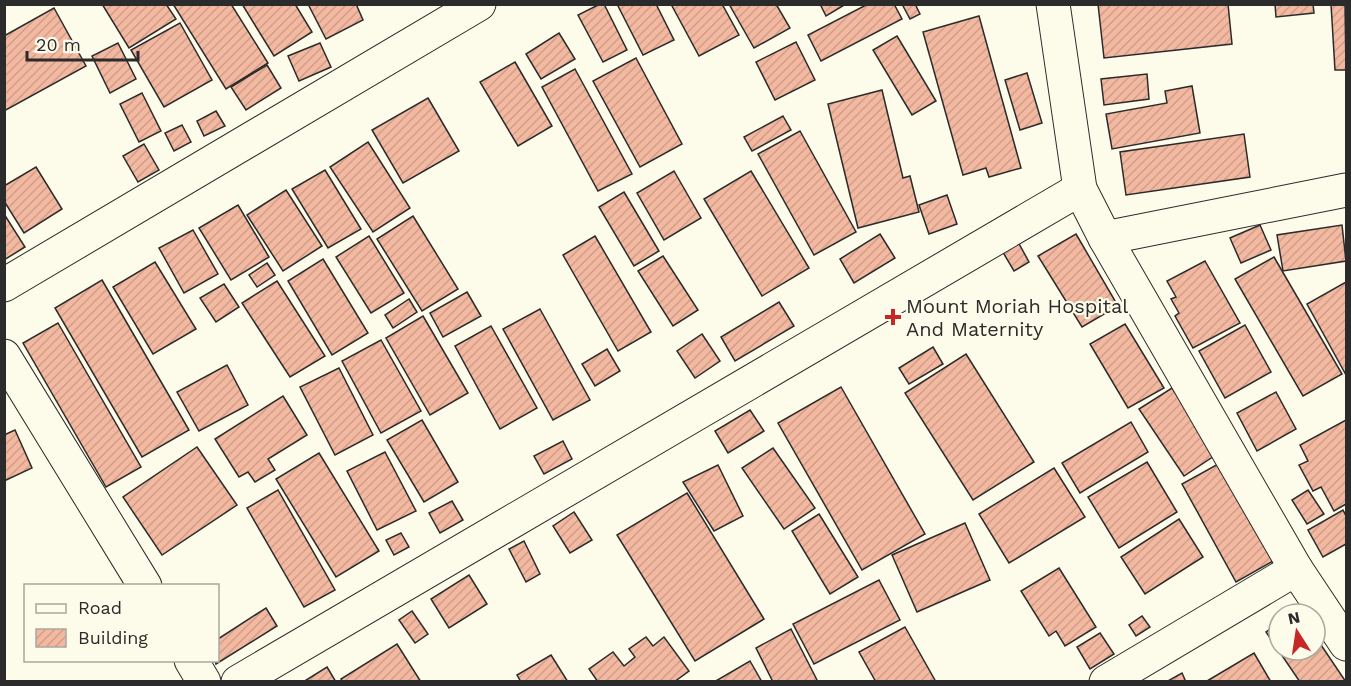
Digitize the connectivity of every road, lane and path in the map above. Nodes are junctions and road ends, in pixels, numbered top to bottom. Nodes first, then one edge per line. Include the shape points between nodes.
1 (479, 4) edge
2 (1053, 4) edge
3 (1080, 189) junction
4 (1347, 190) edge
5 (1105, 238) junction
6 (4, 285) edge
7 (4, 356) edge
8 (1296, 569) junction
9 (144, 584) edge
10 (1347, 644) edge
11 (192, 662) edge
12 (204, 681) edge
13 (238, 681) edge
14 (1106, 681) edge

1 - 6 street
2 - 3 street
3 - 5 street
3 - 13 street
4 - 5 street
5 - 8 street
7 - 9 street
8 - 10 street
8 - 14 street
11 - 12 street

